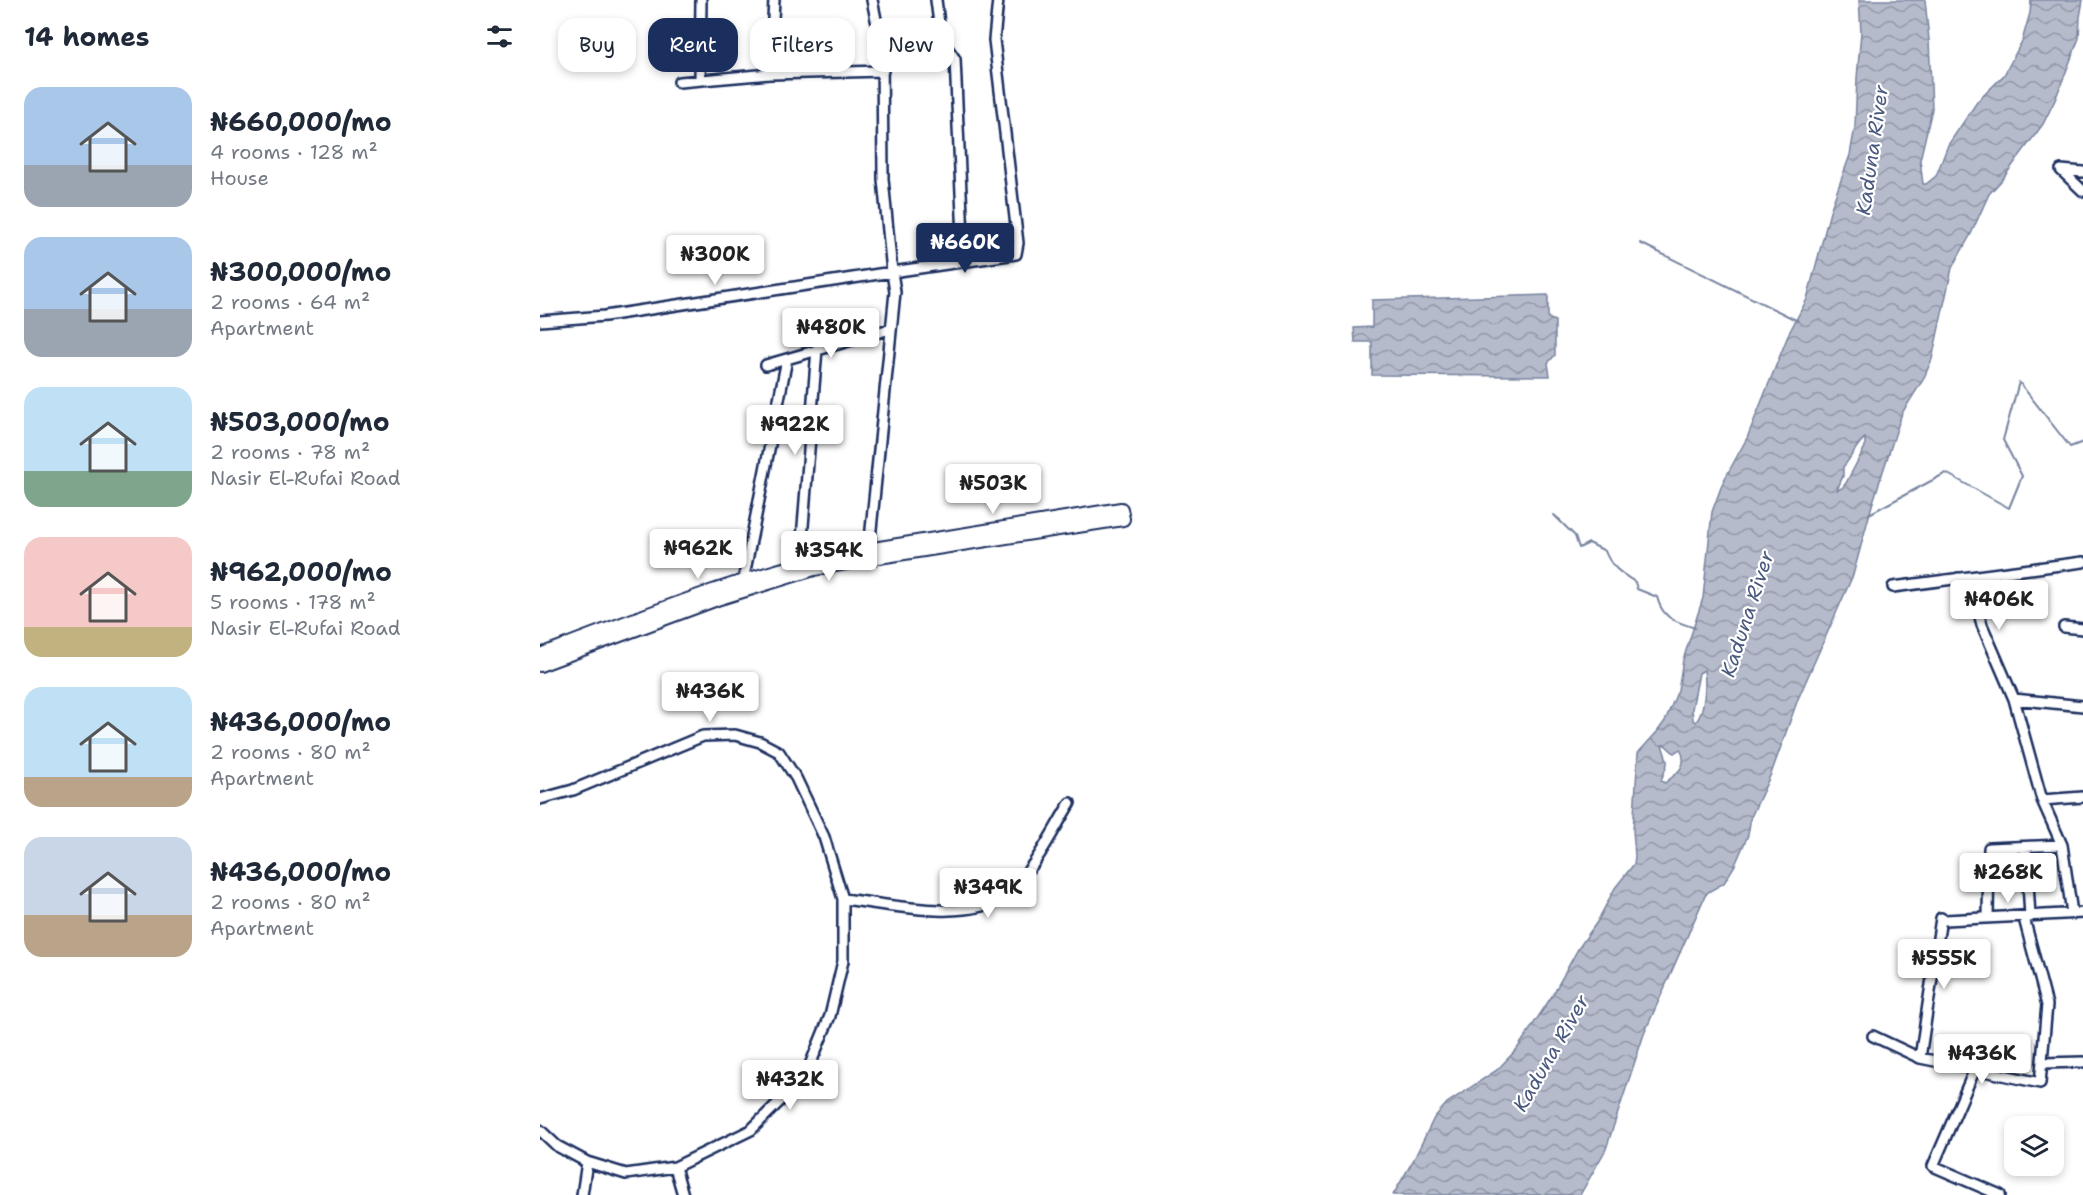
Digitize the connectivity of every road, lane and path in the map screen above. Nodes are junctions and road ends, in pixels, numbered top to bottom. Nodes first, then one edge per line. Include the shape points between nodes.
1 (701, 0) edge
2 (774, 0) edge
3 (872, 0) edge
4 (936, 0) edge
5 (998, 0) edge
6 (876, 18) edge
7 (867, 71) edge
8 (883, 72) edge
9 (770, 74) junction
10 (700, 80) junction
11 (679, 82) dead end
12 (2083, 172) edge
13 (2083, 191) edge
14 (964, 260) junction
15 (892, 272) junction
16 (540, 321) edge
17 (890, 329) junction
18 (817, 350) junction
19 (787, 359) junction
20 (766, 365) dead end
21 (1123, 519) dead end
22 (991, 535) junction
23 (869, 549) junction
24 (2083, 562) edge
25 (800, 564) junction
26 (1958, 578) junction
27 (742, 581) junction
28 (1893, 586) dead end
29 (629, 627) junction
30 (2064, 627) dead end
31 (2083, 628) edge
32 (540, 655) edge
33 (540, 665) edge
34 (2014, 699) junction
35 (2083, 706) edge
36 (2083, 797) edge
37 (540, 799) edge
38 (2043, 800) junction
39 (1070, 802) dead end
40 (2062, 845) junction
41 (2026, 847) junction
42 (843, 899) junction
43 (2072, 913) junction
44 (2083, 913) edge
45 (1988, 918) junction
46 (2028, 919) junction
47 (1873, 1036) dead end
48 (1920, 1058) junction
49 (2083, 1062) edge
50 (2042, 1063) junction
51 (1975, 1069) junction
52 (540, 1130) edge
53 (587, 1162) junction
54 (675, 1167) junction
55 (582, 1195) edge
56 (683, 1195) edge
57 (2000, 1195) edge

1 - 10 street
2 - 9 street
3 - 6 street
4 - 14 street via 941,39 955,59
5 - 14 street via 994,40 1017,249 1016,254
7 - 9 street
8 - 15 street via 883,179
9 - 10 street
10 - 11 street
12 - 13 street via 2061,170
14 - 15 street
15 - 16 street via 605,316
15 - 17 street via 895,292
17 - 18 street
17 - 23 street
18 - 19 street
18 - 25 street
19 - 20 street
19 - 27 street
21 - 22 main road via 1121,509
22 - 23 main road
22 - 29 main road via 814,569
23 - 25 main road
24 - 26 street
25 - 27 main road
26 - 28 street
26 - 34 street via 1977,605
27 - 29 main road
29 - 32 main road
29 - 33 main road
30 - 31 street
34 - 35 street
34 - 38 street
36 - 38 street
37 - 42 street via 573,790 703,736 735,735 760,742 779,752 796,778 824,837
38 - 40 street
39 - 42 street via 1026,874 1004,896 982,906 926,909
40 - 41 street
40 - 43 street
41 - 45 street via 1989,848
41 - 46 street
42 - 54 street via 843,961 830,1016 810,1065 751,1130
43 - 44 street
43 - 46 street
45 - 46 street
45 - 48 street via 1943,919
46 - 50 street via 2047,1005
47 - 48 street
48 - 51 street
49 - 50 street
50 - 51 street via 2040,1083
51 - 57 street via 1932,1166
52 - 53 street via 557,1146
53 - 54 street via 626,1174
53 - 55 street
54 - 56 street

